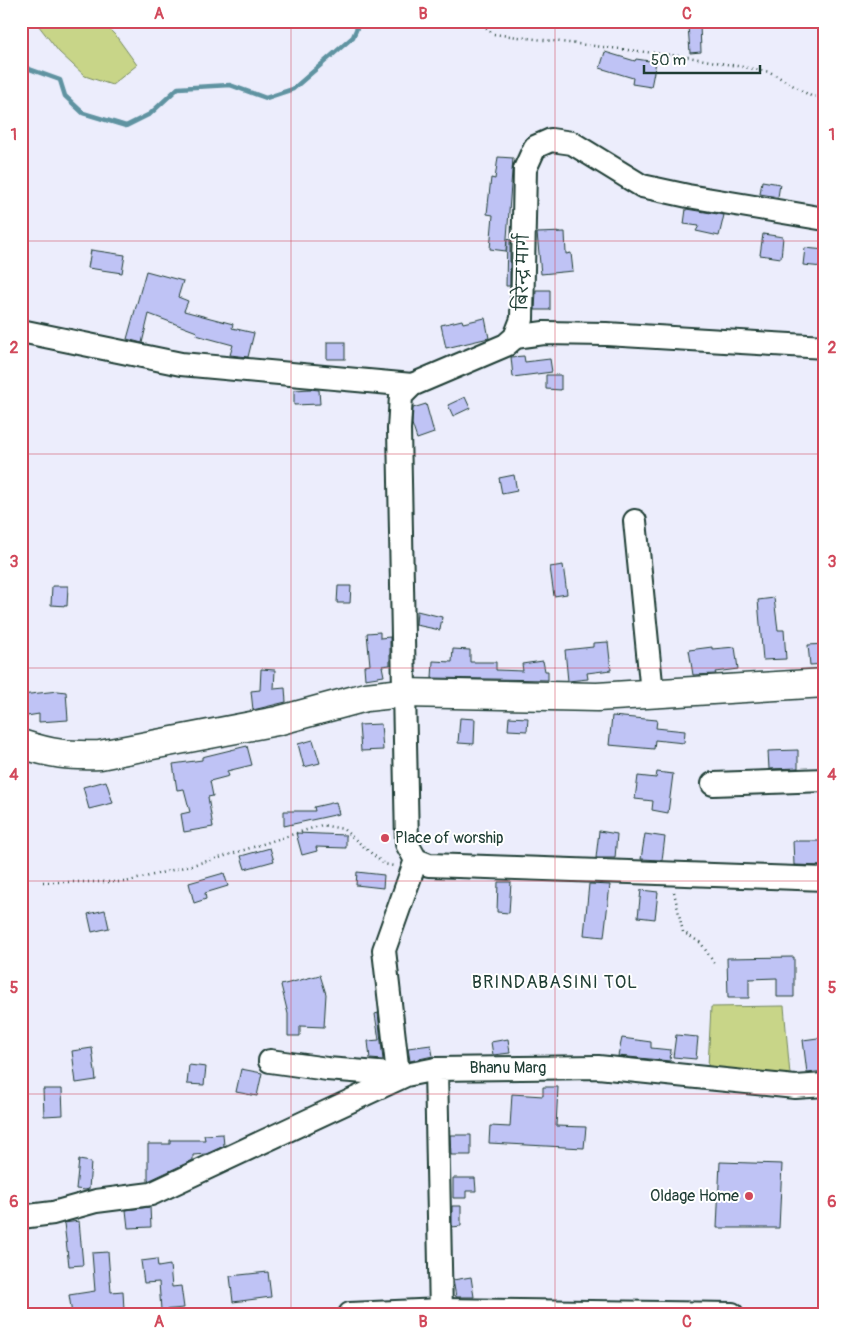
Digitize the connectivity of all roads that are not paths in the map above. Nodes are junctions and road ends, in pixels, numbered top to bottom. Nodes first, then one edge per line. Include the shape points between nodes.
1 (825, 219) edge
2 (21, 331) edge
3 (515, 337) junction
4 (825, 347) edge
5 (412, 385) junction
6 (635, 521) dead end
7 (825, 682) edge
8 (403, 693) junction
9 (652, 693) junction
10 (21, 744) edge
11 (825, 780) edge
12 (713, 784) dead end
13 (416, 860) junction
14 (825, 878) edge
15 (270, 1061) dead end
16 (436, 1069) junction
17 (402, 1074) junction
18 (825, 1085) edge
19 (21, 1217) edge
20 (441, 1312) edge
21 (350, 1314) edge
22 (732, 1314) edge

1 - 3 street, बिरेन्द्र मार्ग via 642,186 572,143 551,140 535,147 525,169 522,319
2 - 5 street via 181,364
3 - 4 street via 544,333 606,334
3 - 5 street via 506,345
5 - 8 street via 401,396 399,429
6 - 9 street
7 - 9 main road
8 - 9 main road via 597,697
8 - 10 main road via 366,697 277,722 100,755 49,753
8 - 13 street via 407,844
11 - 12 street
13 - 14 street via 429,865
13 - 17 street via 384,950
15 - 17 street
16 - 17 street, Bhanu Marg
16 - 18 street, Bhanu Marg via 598,1068 796,1087
16 - 20 street
17 - 19 street via 150,1194 96,1201 53,1213
20 - 21 street
20 - 22 street

